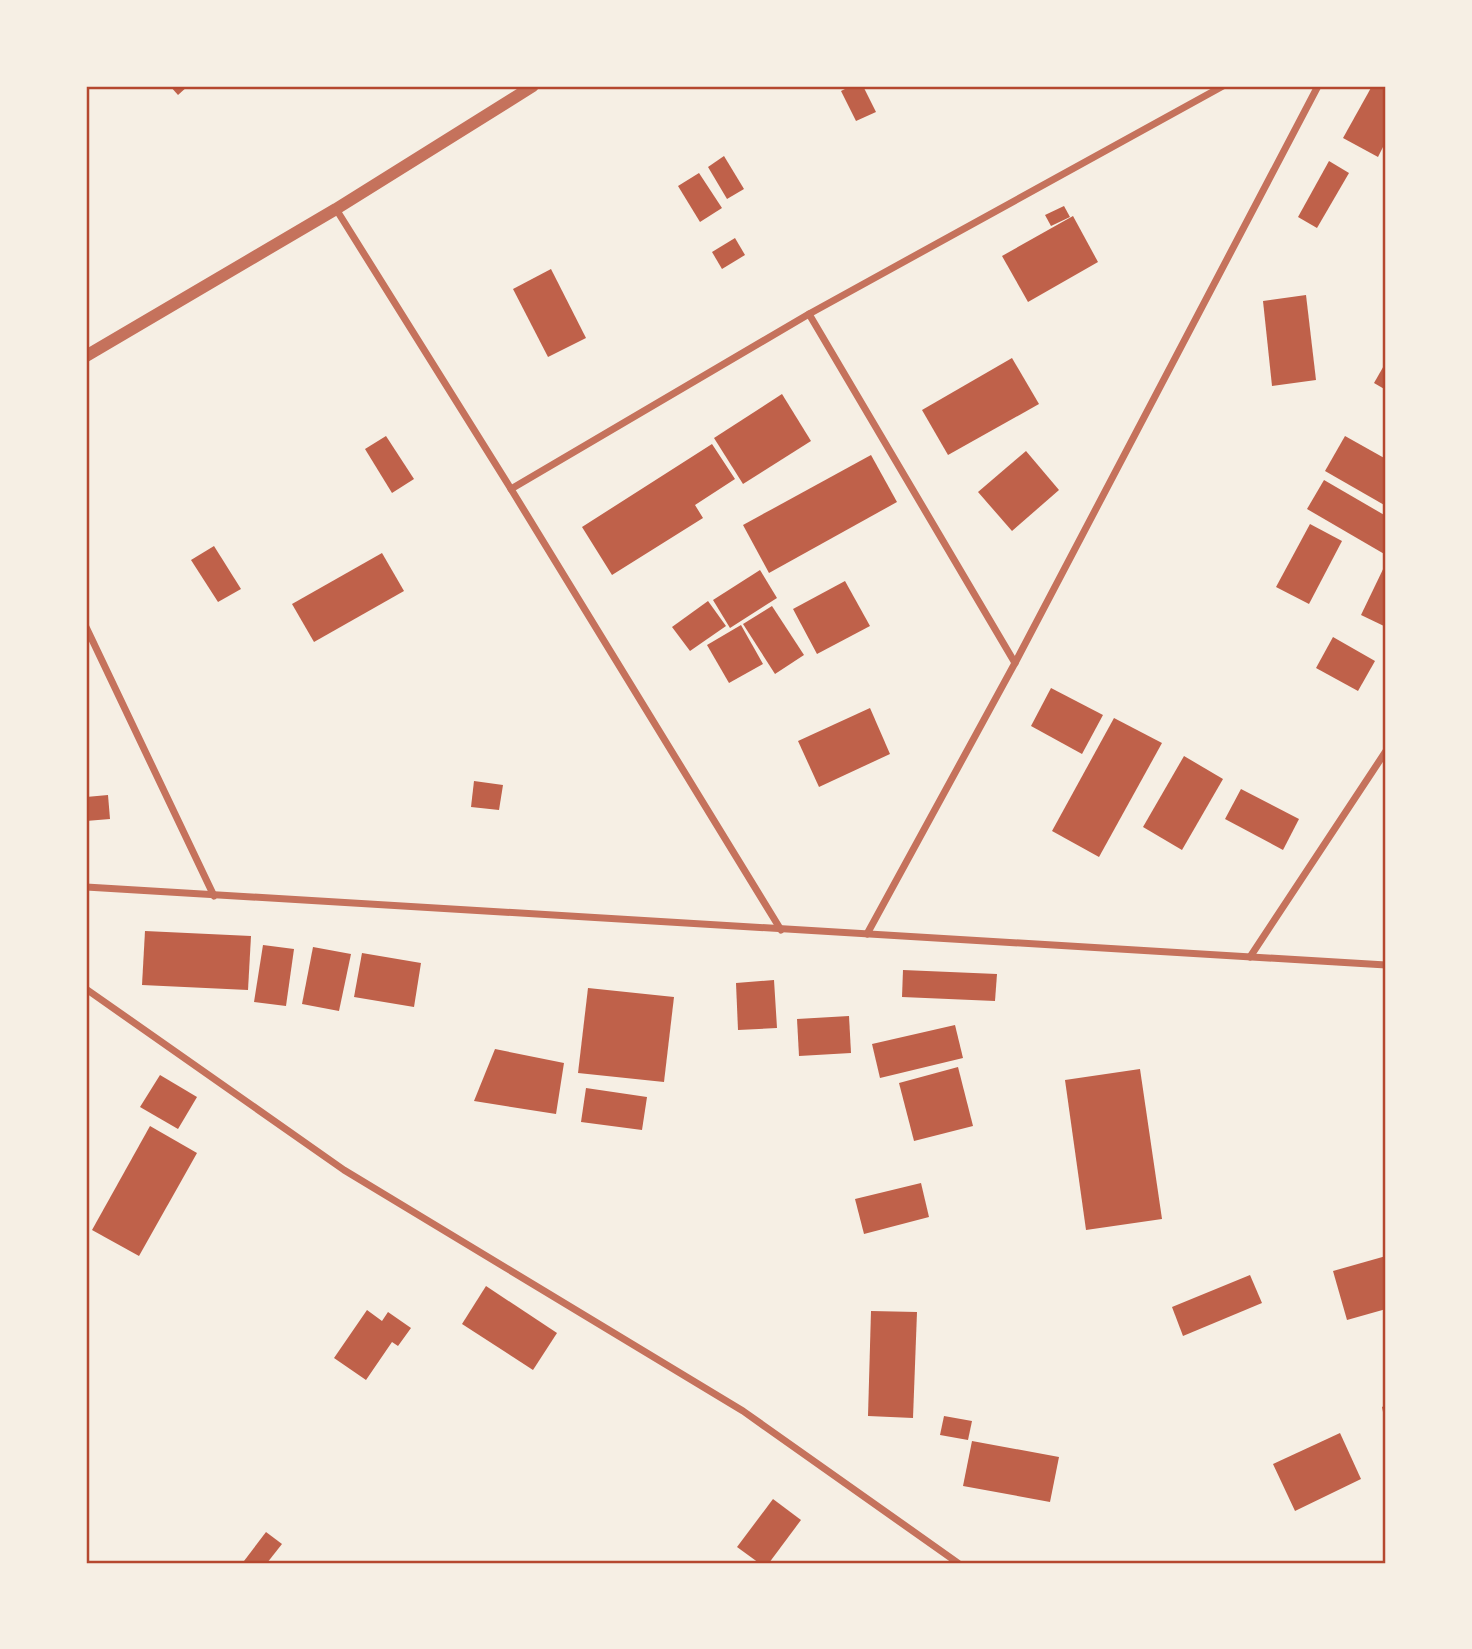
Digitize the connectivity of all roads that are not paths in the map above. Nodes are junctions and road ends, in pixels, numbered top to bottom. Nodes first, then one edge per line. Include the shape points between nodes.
1 (533, 86) edge
2 (1223, 86) edge
3 (1318, 86) edge
4 (336, 209) junction
5 (809, 314) junction
6 (86, 356) edge
7 (511, 489) junction
8 (86, 627) edge
9 (1015, 663) junction
10 (1386, 751) edge
11 (86, 887) edge
12 (214, 896) junction
13 (781, 930) junction
14 (867, 934) junction
15 (1250, 957) junction
16 (1386, 965) edge
17 (86, 989) edge
18 (958, 1563) edge

1 - 4 street
2 - 5 street
3 - 9 street
4 - 6 street
4 - 7 street
5 - 7 street
5 - 9 street
7 - 13 street
8 - 12 street
9 - 14 street
10 - 15 street
11 - 12 street
12 - 13 street
13 - 14 street
14 - 15 street
15 - 16 street
17 - 18 street via 344,1170 743,1411

